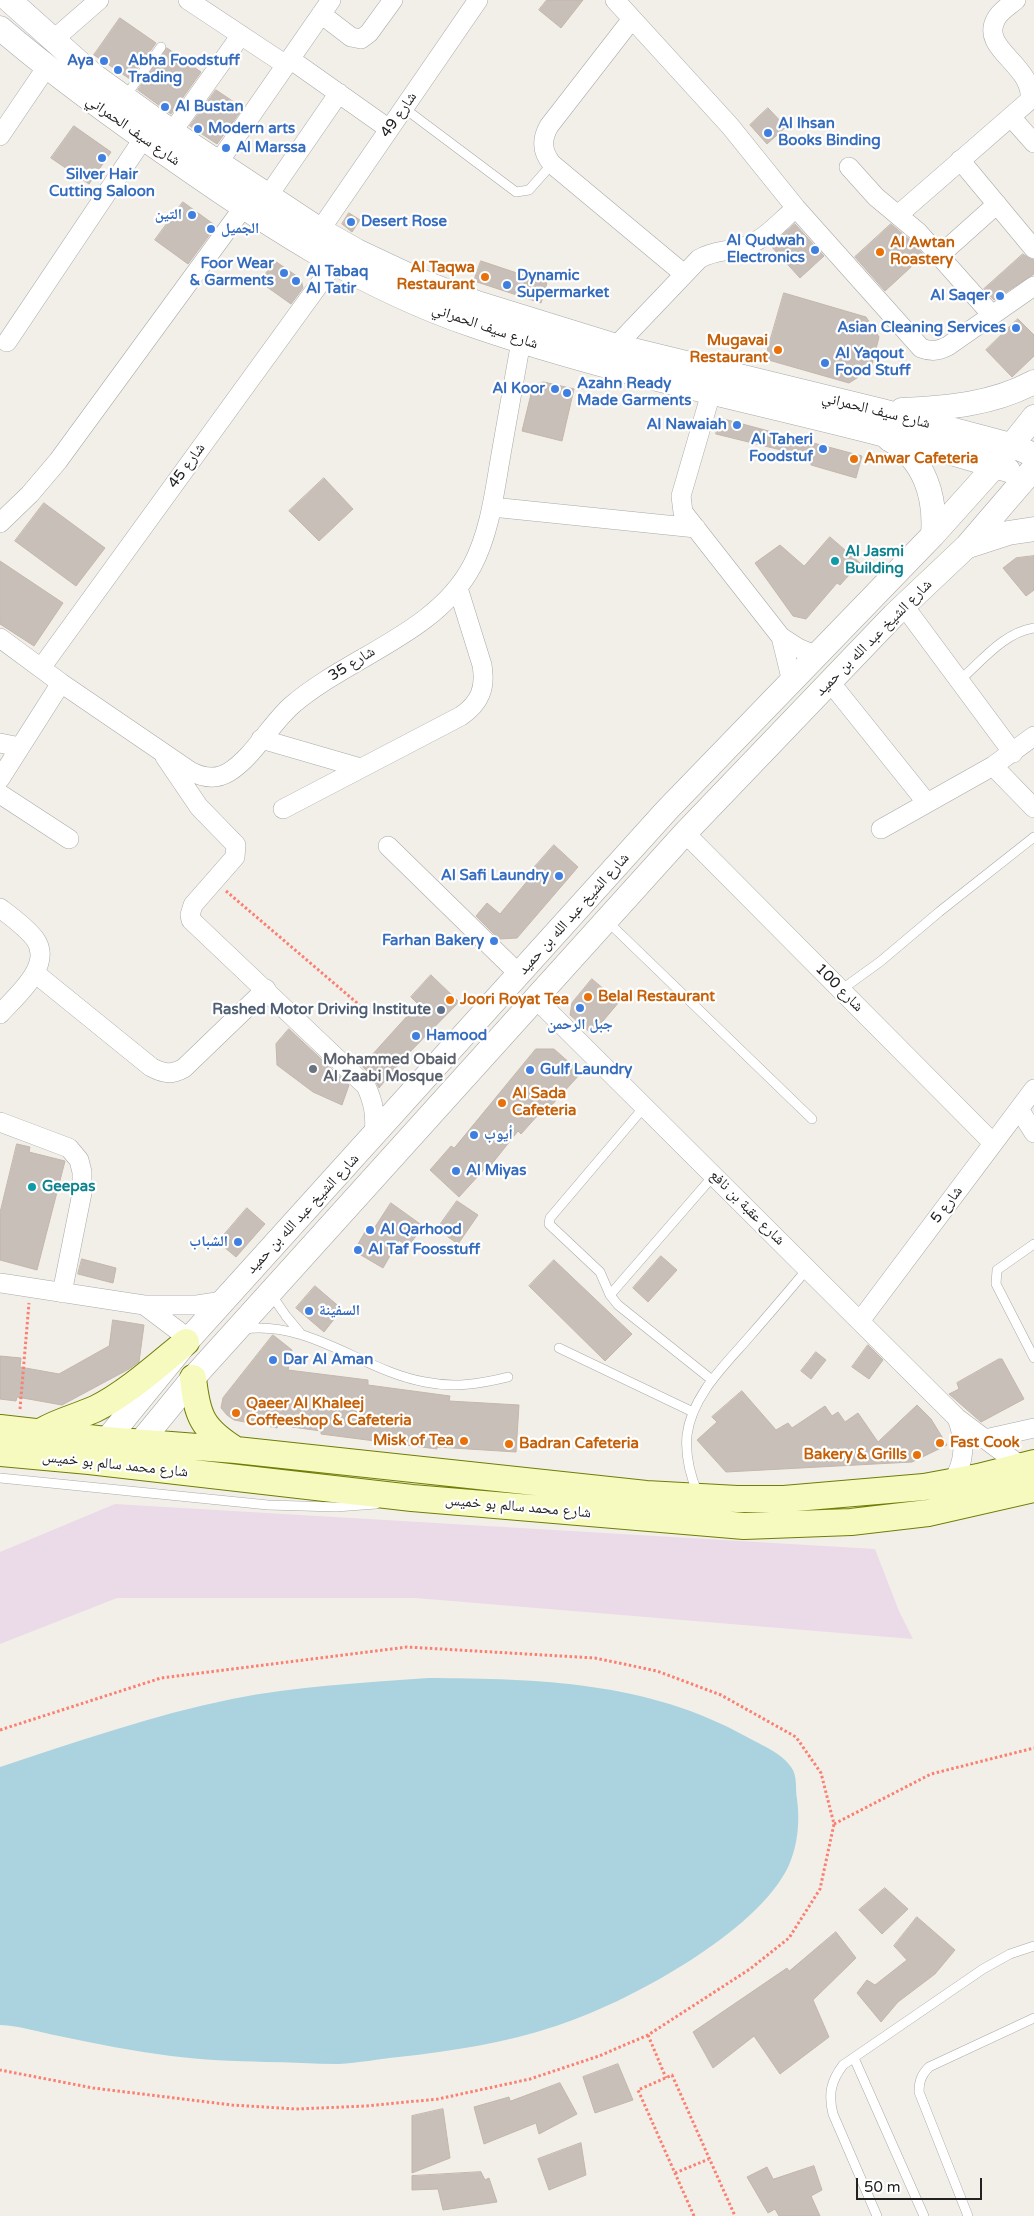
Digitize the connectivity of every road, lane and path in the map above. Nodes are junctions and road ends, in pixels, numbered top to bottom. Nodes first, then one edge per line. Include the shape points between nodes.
1 (9, 0) edge
2 (99, 0) edge
3 (393, 0) edge
4 (478, 0) edge
5 (615, 0) edge
6 (1016, 0) edge
7 (198, 3) edge
8 (326, 7) edge
9 (632, 19) junction
10 (0, 28) edge
11 (241, 35) junction
12 (53, 40) junction
13 (161, 47) dead end
14 (288, 62) junction
15 (46, 68) junction
16 (339, 93) junction
17 (124, 99) junction
18 (404, 108) junction
19 (1011, 117) junction
20 (389, 129) junction
21 (172, 132) junction
22 (0, 136) edge
23 (143, 138) junction
24 (1034, 144) edge
25 (960, 160) junction
26 (218, 163) junction
27 (552, 164) junction
28 (849, 166) dead end
29 (268, 196) junction
30 (997, 204) junction
31 (243, 208) junction
32 (796, 208) junction
33 (898, 215) junction
34 (320, 230) junction
35 (1034, 249) edge
36 (940, 255) junction
37 (334, 264) junction
38 (684, 274) junction
39 (1034, 286) edge
40 (992, 315) junction
41 (521, 341) junction
42 (7, 342) dead end
43 (616, 346) junction
44 (1034, 382) edge
45 (711, 393) junction
46 (1034, 417) edge
47 (881, 422) junction
48 (1023, 463) edge
49 (492, 507) junction
50 (0, 522) edge
51 (696, 528) junction
52 (1034, 529) edge
53 (933, 535) junction
54 (967, 546) junction
55 (458, 588) junction
56 (899, 611) junction
57 (1034, 628) edge
58 (781, 637) junction
59 (0, 638) edge
60 (817, 656) junction
61 (41, 668) junction
62 (959, 681) junction
63 (792, 682) junction
64 (830, 682) junction
65 (61, 683) junction
66 (1034, 736) edge
67 (261, 739) junction
68 (0, 744) edge
69 (20, 747) junction
70 (161, 752) junction
71 (1013, 753) junction
72 (993, 766) junction
73 (361, 768) junction
74 (0, 780) edge
75 (0, 794) edge
76 (927, 803) junction
77 (1034, 808) edge
78 (283, 809) dead end
79 (881, 829) dead end
80 (685, 833) junction
81 (1034, 837) edge
82 (69, 839) dead end
83 (388, 846) dead end
84 (214, 881) junction
85 (0, 908) edge
86 (606, 920) junction
87 (34, 973) junction
88 (520, 975) junction
89 (266, 989) junction
90 (841, 990) junction
91 (536, 999) junction
92 (363, 1008) dead end
93 (0, 1014) edge
94 (1028, 1099) edge
95 (645, 1106) junction
96 (812, 1119) dead end
97 (0, 1122) edge
98 (1034, 1133) edge
99 (374, 1136) junction
100 (993, 1143) junction
101 (714, 1175) junction
102 (1034, 1244) edge
103 (808, 1268) junction
104 (0, 1284) edge
105 (31, 1288) junction
106 (270, 1292) junction
107 (62, 1293) junction
108 (610, 1295) junction
109 (223, 1302) junction
110 (144, 1305) junction
111 (860, 1322) junction
112 (236, 1330) junction
113 (301, 1334) junction
114 (188, 1340) junction
115 (559, 1348) dead end
116 (1034, 1358) edge
117 (508, 1377) dead end
118 (193, 1378) junction
119 (712, 1380) junction
120 (693, 1412) junction
121 (957, 1418) junction
122 (1034, 1428) edge
123 (20, 1430) edge
124 (985, 1439) junction
125 (106, 1440) junction
126 (140, 1443) junction
127 (236, 1450) junction
128 (0, 1453) edge
129 (89, 1461) junction
130 (121, 1465) junction
131 (1027, 1465) edge
132 (0, 1478) edge
133 (952, 1483) junction
134 (1034, 1489) edge
135 (699, 1496) junction
136 (412, 1498) junction
137 (0, 1730) edge
138 (1034, 1748) edge
139 (834, 1824) junction
140 (1034, 1946) edge
141 (1034, 2018) edge
142 (648, 2035) junction
143 (854, 2058) junction
144 (0, 2070) edge
145 (666, 2078) junction
146 (709, 2158) junction
147 (675, 2173) junction
148 (694, 2216) edge
149 (735, 2216) edge
150 (876, 2216) edge
151 (924, 2216) edge
152 (968, 2216) edge

1 - 12 street, شارع سيف الحمراني
2 - 12 street
3 - 8 street via 361,39 350,37
4 - 18 street, شارع 49
5 - 9 street
6 - 19 street via 998,16 993,30 995,40 1031,81 1033,91 1030,100
7 - 11 street
8 - 14 street
9 - 27 street via 549,126 543,142
9 - 32 street via 730,126
10 - 15 street, شارع سيف الحمراني
11 - 14 street
11 - 21 street
12 - 17 street, شارع سيف الحمراني
13 - 17 lane
14 - 16 street
14 - 26 street
15 - 22 street
15 - 23 street, شارع سيف الحمراني
16 - 20 street
16 - 29 street
17 - 21 street, شارع سيف الحمراني
18 - 20 street, شارع 49
18 - 27 lane via 516,192 529,190
19 - 24 street
19 - 25 street
20 - 34 street, شارع 49
21 - 26 street, شارع سيف الحمراني
23 - 31 street, شارع سيف الحمراني
23 - 42 street
25 - 30 street
25 - 33 street
26 - 29 street, شارع سيف الحمراني
27 - 38 street
28 - 33 street via 876,197
29 - 34 street, شارع سيف الحمراني
30 - 35 street
30 - 36 street
31 - 37 street, شارع سيف الحمراني
31 - 50 street via 58,461
32 - 38 street via 754,242 745,247 707,254
32 - 40 street via 921,348 939,351
33 - 36 street
34 - 43 street, شارع سيف الحمراني via 374,260 450,293
36 - 40 street
37 - 41 street, شارع سيف الحمراني via 444,314
37 - 61 street, شارع 45
38 - 43 street
39 - 40 street
41 - 45 street, شارع سيف الحمراني
41 - 49 street, شارع 35
43 - 47 street, شارع سيف الحمراني
44 - 47 street via 1002,396
45 - 47 street, شارع سيف الحمراني
45 - 51 street via 681,496 683,512
46 - 48 street
47 - 48 street, شارع سيف الحمراني
47 - 53 street via 910,454 928,485 933,502
48 - 53 street, شارع الشيخ عبد الله بن حميد
48 - 54 street, شارع الشيخ عبد الله بن حميد
48 - 56 street via 921,578
49 - 51 street
49 - 55 street, شارع 35 via 472,566
51 - 58 street
52 - 54 street via 1008,532
53 - 60 street, شارع الشيخ عبد الله بن حميد
54 - 56 street, شارع الشيخ عبد الله بن حميد
55 - 67 street, شارع 35 via 419,622 303,696
55 - 73 street via 484,677 478,700 461,716
56 - 62 street
56 - 64 street, شارع الشيخ عبد الله بن حميد
57 - 62 lane via 1007,638
58 - 60 street
58 - 63 street
59 - 61 street, شارع 35
60 - 63 street, شارع الشيخ عبد الله بن حميد
61 - 65 street, شارع 35
62 - 71 street
63 - 88 street, شارع الشيخ عبد الله بن حميد via 667,810
64 - 76 street
64 - 80 street, شارع الشيخ عبد الله بن حميد
65 - 69 street
65 - 70 street, شارع 35
66 - 71 street
67 - 70 street, شارع 35 via 241,762 217,777 202,777
67 - 73 street
68 - 69 street
69 - 74 street
70 - 84 street via 199,807 236,845 235,857
71 - 72 street
72 - 76 street
72 - 77 street
73 - 78 street
75 - 82 street
76 - 79 street
80 - 86 street, شارع الشيخ عبد الله بن حميد
80 - 90 street, شارع 100
81 - 90 lane
83 - 88 street
84 - 89 street via 193,905 192,920
84 - 92 path
85 - 87 street via 36,940 40,962
86 - 91 street, شارع الشيخ عبد الله بن حميد
86 - 96 lane
87 - 89 street via 151,1067 168,1074 184,1068
87 - 93 street
88 - 99 street, شارع الشيخ عبد الله بن حميد
89 - 99 street via 366,1086 374,1101
90 - 100 street, شارع 100
91 - 95 street, شارع عقبة بن نافع
91 - 106 street, شارع الشيخ عبد الله بن حميد
94 - 98 street
94 - 100 street, شارع 5
95 - 101 street, شارع عقبة بن نافع
95 - 108 lane via 549,1221 553,1230 600,1272
97 - 107 street via 69,1148 79,1160 82,1193
99 - 109 street, شارع الشيخ عبد الله بن حميد
100 - 111 street, شارع 5
101 - 103 street, شارع عقبة بن نافع
101 - 108 lane
102 - 116 lane via 997,1270 996,1284
103 - 111 street, شارع عقبة بن نافع
103 - 119 lane
104 - 105 street
105 - 107 street
105 - 123 path
106 - 112 street, شارع الشيخ عبد الله بن حميد
106 - 113 lane
107 - 110 street
108 - 119 lane via 624,1310
109 - 110 street
109 - 114 street, شارع الشيخ عبد الله بن حميد
110 - 114 street
111 - 121 street, شارع عقبة بن نافع
112 - 113 lane via 270,1328
112 - 118 street, شارع الشيخ عبد الله بن حميد
113 - 117 lane via 424,1382 452,1386
114 - 123 main road via 95,1409 55,1423
114 - 125 street, شارع الشيخ عبد الله بن حميد
115 - 120 lane
118 - 126 street, شارع الشيخ عبد الله بن حميد
118 - 127 main road via 202,1420 208,1430
119 - 120 lane
120 - 135 lane via 687,1434 687,1454
121 - 124 street, شارع عقبة بن نافع
121 - 133 street via 964,1452
122 - 124 street
123 - 125 main road, شارع محمد سالم بو خميس
124 - 131 street, شارع عقبة بن نافع
125 - 126 main road, شارع محمد سالم بو خميس
125 - 129 street, شارع الشيخ عبد الله بن حميد
126 - 127 main road, شارع محمد سالم بو خميس
126 - 130 street, شارع الشيخ عبد الله بن حميد
127 - 135 main road, شارع محمد سالم بو خميس via 646,1494
128 - 129 main road, شارع محمد سالم بو خميس
129 - 130 main road, شارع محمد سالم بو خميس
130 - 136 main road, شارع محمد سالم بو خميس
131 - 133 main road, شارع محمد سالم بو خميس
132 - 136 lane via 307,1507 359,1506
133 - 135 main road, شارع محمد سالم بو خميس via 784,1499
134 - 136 main road, شارع محمد سالم بو خميس via 928,1513 851,1522 764,1526 644,1519
137 - 139 path via 161,1678 407,1646 595,1658 657,1670 721,1695 796,1738 821,1773
138 - 139 path via 931,1774
139 - 142 path via 820,1889 789,1938 750,1969
140 - 143 lane via 1010,1954 983,1969
141 - 152 lane via 929,2067 919,2083 919,2092
142 - 144 path via 599,2056 530,2079 438,2099 366,2106 296,2109 232,2105 93,2088
142 - 145 path
143 - 150 lane via 835,2076 830,2088 830,2102
143 - 151 lane
145 - 146 path via 672,2075
145 - 147 path via 638,2090
146 - 147 path
146 - 149 path
147 - 148 path

